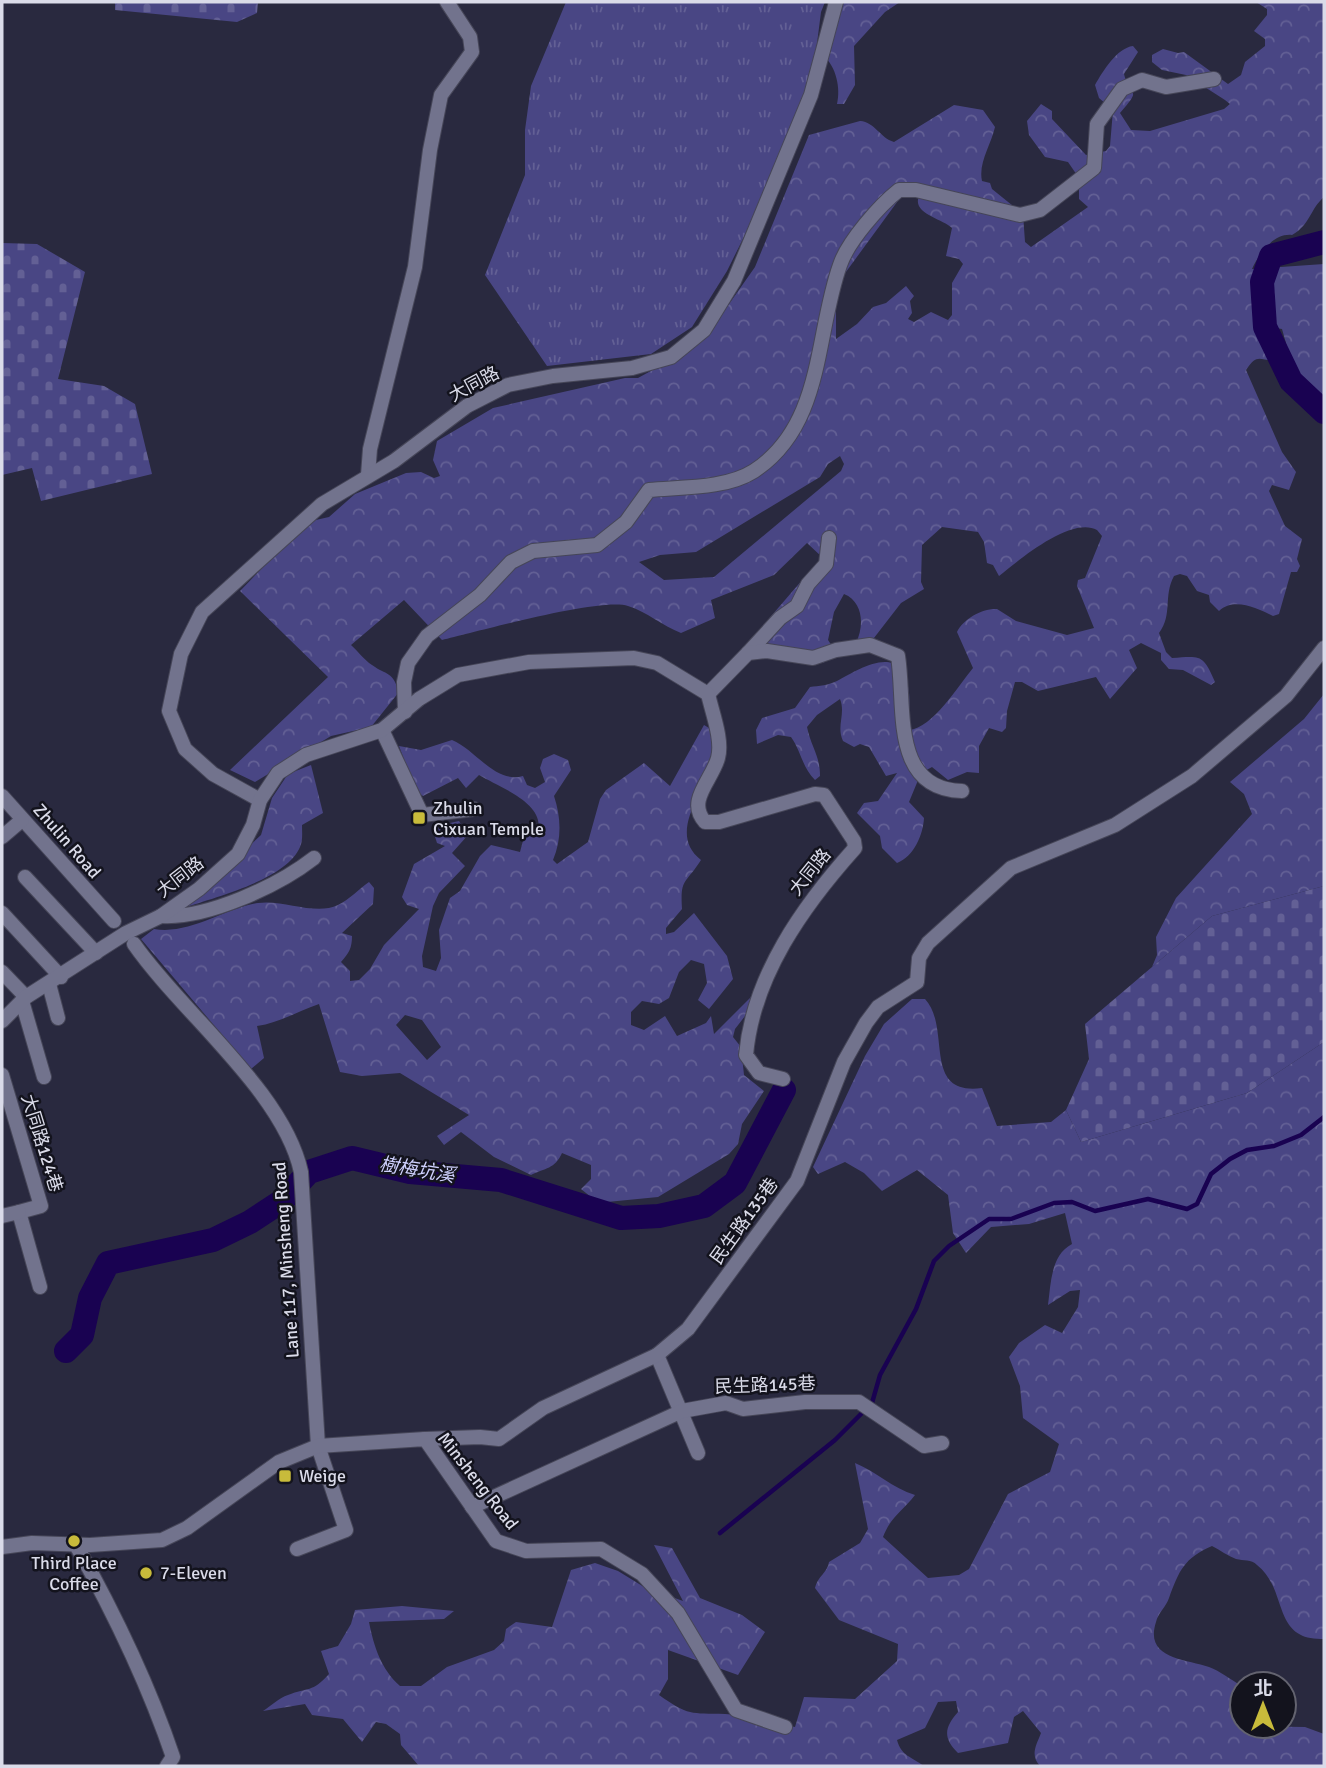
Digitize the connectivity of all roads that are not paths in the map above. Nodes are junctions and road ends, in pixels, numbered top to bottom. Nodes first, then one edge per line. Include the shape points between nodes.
1 (447, 2) edge
2 (836, 2) edge
3 (1214, 79) dead end
4 (369, 475) junction
5 (829, 538) dead end
6 (1324, 648) edge
7 (748, 653) junction
8 (708, 694) junction
9 (405, 712) junction
10 (382, 730) junction
11 (962, 791) dead end
12 (2, 796) edge
13 (260, 800) junction
14 (474, 809) dead end
15 (22, 820) junction
16 (2, 837) edge
17 (314, 858) dead end
18 (25, 877) dead end
19 (2, 913) edge
20 (161, 916) junction
21 (109, 919) dead end
22 (132, 945) dead end
23 (96, 953) junction
24 (2, 972) edge
25 (55, 980) junction
26 (24, 999) junction
27 (58, 1018) dead end
28 (2, 1021) edge
29 (2, 1074) edge
30 (44, 1077) dead end
31 (783, 1079) dead end
32 (19, 1212) junction
33 (2, 1216) edge
34 (40, 1287) dead end
35 (657, 1355) junction
36 (682, 1411) junction
37 (425, 1439) junction
38 (942, 1443) dead end
39 (318, 1446) junction
40 (698, 1453) dead end
41 (472, 1507) junction
42 (75, 1543) junction
43 (2, 1546) edge
44 (297, 1549) dead end
45 (785, 1727) dead end
46 (167, 1766) edge

1 - 4 street via 470,37 472,52 441,95 415,267 370,449
2 - 4 street, 大同路 via 811,95 734,281 704,330 671,357 632,368 508,385 467,406
3 - 9 street via 1166,88 1142,80 1122,89 1097,124 1094,168 1040,209 1020,215 899,190 881,205 840,263 801,418 784,445 752,472 716,484 649,490 626,522 597,545 533,551 511,562 480,595 427,636 408,663
4 - 13 street, 大同路 via 322,504 202,612 181,654 169,711 185,749 213,774
5 - 7 street via 826,564 797,606
6 - 35 street, 民生路135巷 via 1286,696 1192,776 1115,825 1011,868 928,943 919,958 917,982 877,1007 844,1062 797,1181 688,1329
7 - 8 street
7 - 11 street via 813,658 870,645 898,656 906,746 913,766 943,791
8 - 9 street, 大同路 via 657,663 634,657 529,662 457,675
8 - 31 street, 大同路 via 719,757 697,803 697,814 705,822 719,822 824,795 854,841 855,848 782,945 749,1024 746,1055 759,1073
9 - 10 street, 大同路
10 - 13 street, 大同路 via 306,755 278,773
10 - 14 street via 422,815
12 - 15 street, Zhulin Road
13 - 20 street, 大同路 via 237,854 199,890
15 - 16 street
15 - 21 street, Zhulin Road
17 - 20 street via 299,870 235,900
18 - 23 street
19 - 25 street
20 - 23 street, 大同路
22 - 39 street, Lane 117, Minsheng Road via 275,1112 297,1153
23 - 25 street, 大同路
24 - 26 street
25 - 26 street, 大同路
25 - 27 street
26 - 28 street, 大同路
26 - 30 street
29 - 32 street, 大同路124巷 via 41,1206
32 - 33 street
32 - 34 street
35 - 36 street
35 - 37 street, 民生路135巷 via 543,1408 499,1439
36 - 38 street, 民生路145巷 via 726,1403 743,1409 859,1402 924,1446
36 - 40 street
36 - 41 street, 民生路145巷
37 - 39 street, Minsheng Road
37 - 41 street, Minsheng Road
39 - 42 street, Minsheng Road via 279,1462 187,1528 162,1540
39 - 44 street, Lane 117, Minsheng Road via 346,1530
41 - 45 street, Minsheng Road via 496,1541 506,1547 526,1551 601,1549 642,1574 678,1613 736,1710
42 - 43 street, Minsheng Road
42 - 46 street via 164,1728 173,1757

